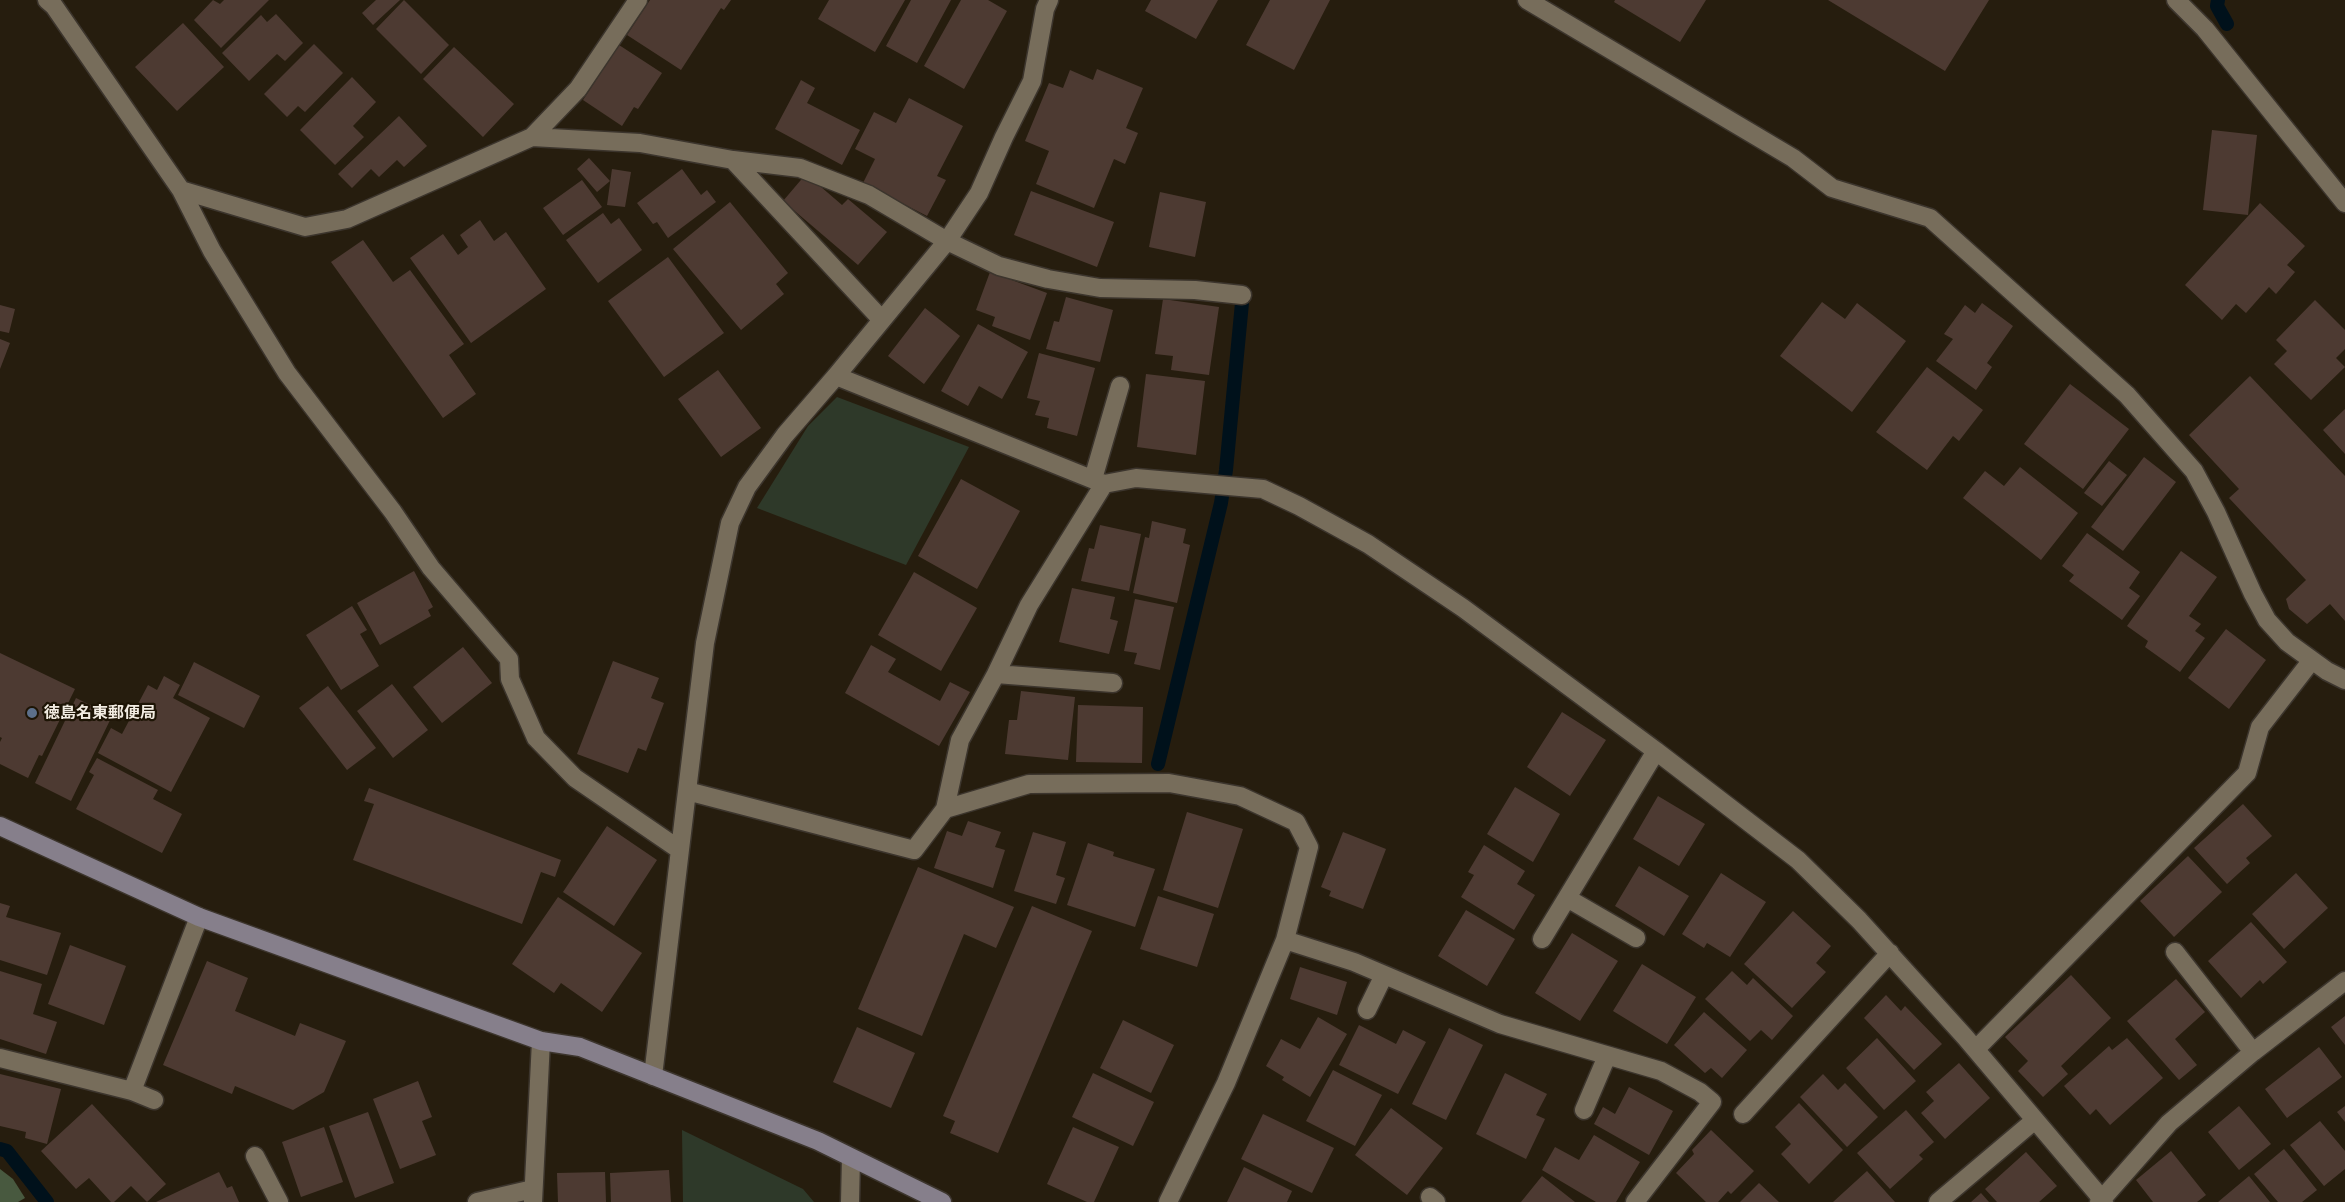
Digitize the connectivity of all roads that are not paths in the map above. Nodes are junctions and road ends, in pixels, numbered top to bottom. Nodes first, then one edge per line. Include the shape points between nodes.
1 (46, 0) edge
2 (638, 0) edge
3 (1049, 0) edge
4 (1527, 0) edge
5 (2176, 0) edge
6 (1551, 6) edge
7 (532, 137) junction
8 (733, 160) junction
9 (181, 190) junction
10 (2345, 203) edge
11 (947, 241) junction
12 (1242, 295) dead end
13 (882, 320) junction
14 (836, 376) junction
15 (1120, 386) dead end
16 (1098, 481) junction
17 (2312, 660) junction
18 (996, 674) junction
19 (2345, 680) edge
20 (1113, 683) dead end
21 (1656, 752) junction
22 (687, 791) junction
23 (945, 809) junction
24 (0, 826) edge
25 (680, 850) junction
26 (1567, 898) junction
27 (199, 917) junction
28 (1636, 938) dead end
29 (1285, 939) junction
30 (1542, 939) dead end
31 (2175, 952) dead end
32 (1890, 953) junction
33 (1384, 975) junction
34 (2345, 981) edge
35 (1366, 1010) dead end
36 (541, 1041) junction
37 (1976, 1049) junction
38 (2253, 1052) junction
39 (1607, 1056) junction
40 (0, 1058) edge
41 (653, 1076) junction
42 (132, 1091) junction
43 (154, 1100) dead end
44 (1584, 1110) dead end
45 (1743, 1114) dead end
46 (2035, 1120) junction
47 (255, 1156) dead end
48 (851, 1158) junction
49 (533, 1196) edge
50 (2102, 1201) edge
51 (279, 1202) edge
52 (477, 1202) edge
53 (850, 1202) edge
54 (942, 1202) edge
55 (1168, 1202) edge
56 (1635, 1202) edge
57 (1938, 1202) edge

1 - 9 street via 54,6
2 - 7 street via 578,89
3 - 11 street via 1032,81 979,193
4 - 6 street
5 - 10 street via 2205,28
6 - 17 street via 1793,158 1832,188 1930,218 2127,395 2166,438 2194,471 2267,620 2287,642
7 - 8 street via 640,142
7 - 9 street via 347,219 306,227
8 - 11 street via 800,168 869,195
8 - 13 street
9 - 25 street via 212,251 287,373 431,568 509,659 510,679 536,738 575,778
11 - 12 street via 999,266 1048,279 1100,288
11 - 13 street
13 - 14 street
14 - 16 street
14 - 22 street via 785,435 747,488 730,523 705,643
15 - 16 street
16 - 18 street via 1029,605
16 - 21 street via 1136,478 1263,489 1299,506 1368,544 1463,608
17 - 19 street
17 - 37 street via 2260,727 2247,773
18 - 20 street
18 - 23 street via 960,740
21 - 26 street
21 - 32 street via 1798,860
22 - 23 street via 914,850
22 - 25 street
23 - 29 street via 1029,784 1169,783 1240,796 1296,822 1310,847
24 - 27 street
25 - 41 street
26 - 28 street
26 - 30 street
27 - 36 street
27 - 42 street
29 - 33 street
29 - 55 street via 1226,1083
31 - 38 street
32 - 37 street
32 - 45 street
33 - 35 street
33 - 39 street via 1500,1024
34 - 38 street
36 - 41 street via 580,1047
36 - 49 street
37 - 46 street
38 - 50 street via 2169,1123
39 - 44 street
39 - 56 street via 1661,1071 1712,1102
40 - 42 street
41 - 48 street via 818,1141
42 - 43 street
46 - 50 street
46 - 57 street
47 - 51 street
48 - 53 street
48 - 54 street
49 - 52 street

